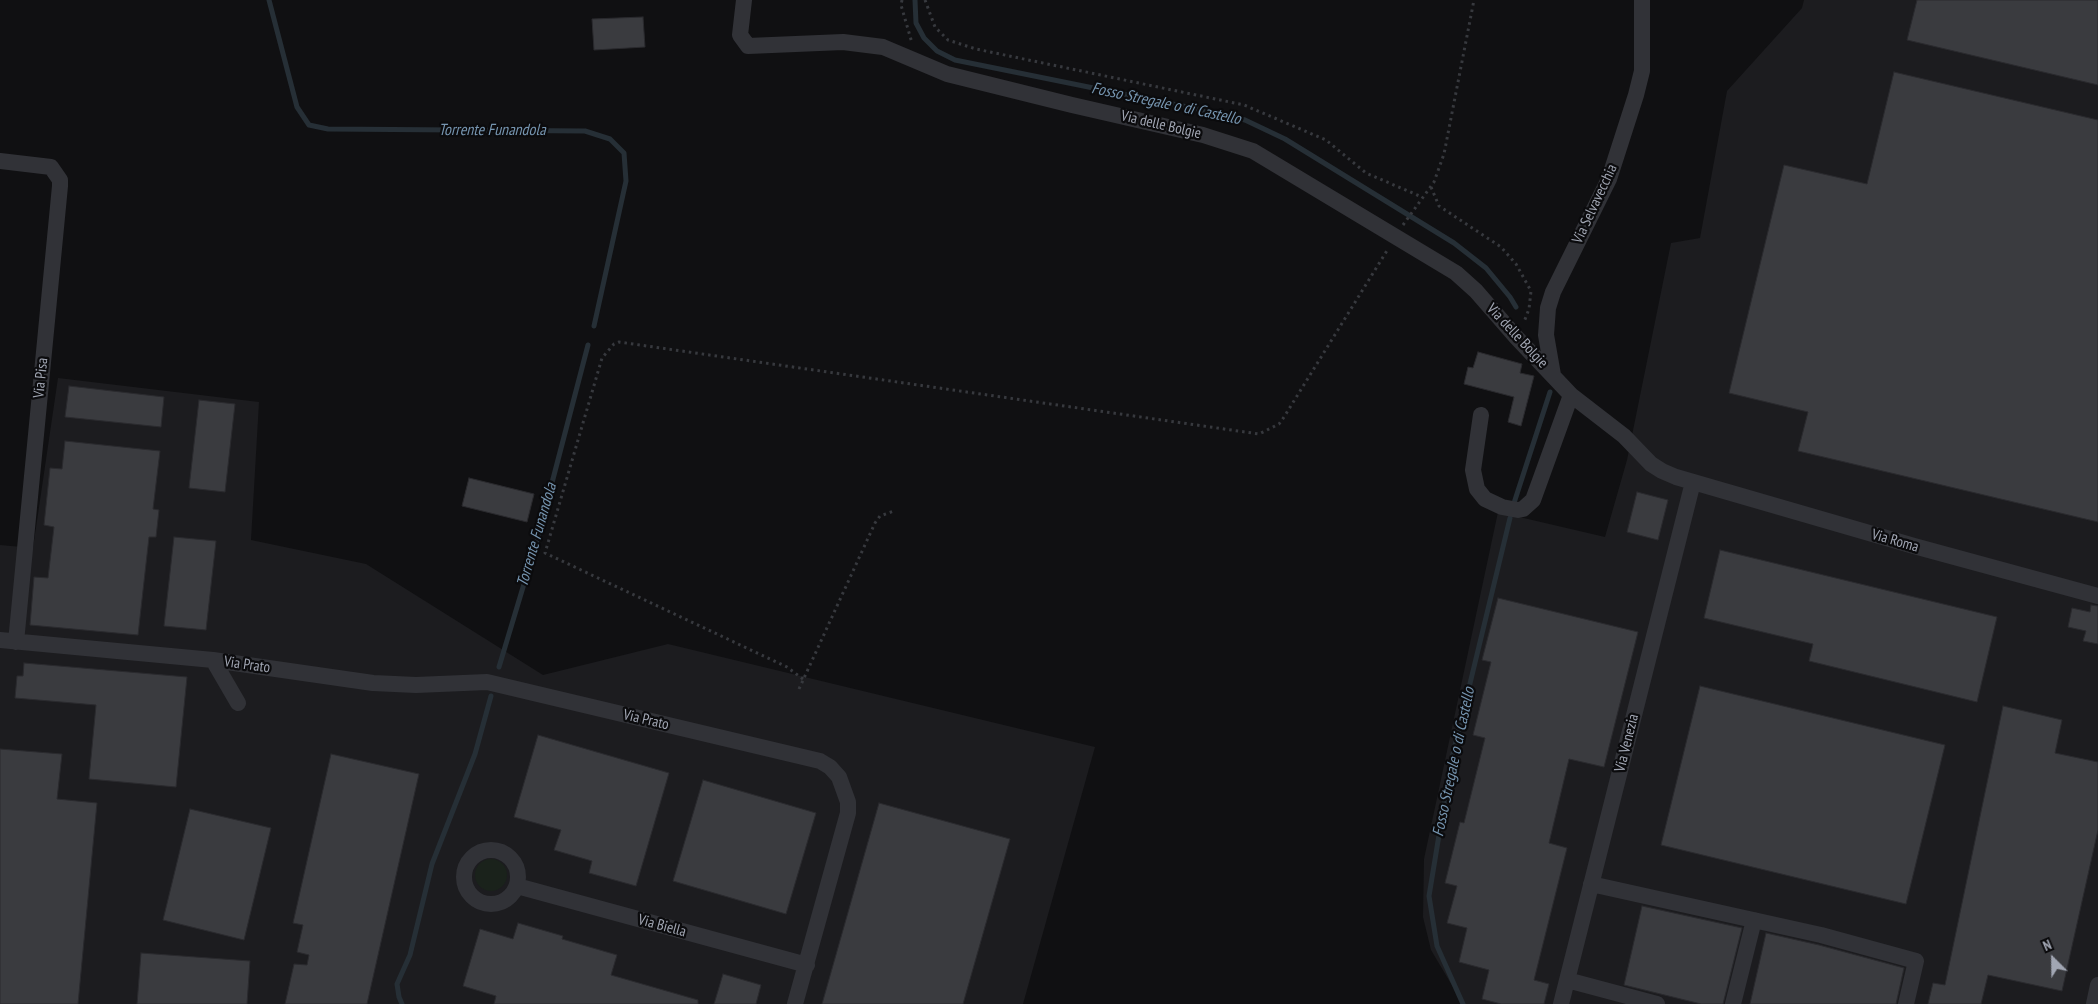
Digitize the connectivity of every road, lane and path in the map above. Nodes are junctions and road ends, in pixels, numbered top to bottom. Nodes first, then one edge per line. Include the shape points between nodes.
1 (744, 0) edge
2 (902, 0) edge
3 (925, 0) edge
4 (1474, 0) edge
5 (1642, 0) edge
6 (931, 67) junction
7 (0, 161) edge
8 (1430, 187) junction
9 (1422, 197) junction
10 (1398, 234) junction
11 (1529, 309) dead end
12 (1553, 375) junction
13 (1572, 395) junction
14 (1482, 415) dead end
15 (1693, 482) junction
16 (894, 511) dead end
17 (2098, 596) edge
18 (8, 641) edge
19 (213, 660) junction
20 (803, 679) junction
21 (799, 689) dead end
22 (238, 703) dead end
23 (1591, 884) junction
24 (517, 886) dead end
25 (1754, 920) junction
26 (807, 965) junction
27 (1567, 980) junction
28 (2098, 985) edge
29 (795, 1004) edge
30 (1561, 1004) edge
31 (1657, 1004) edge
32 (1733, 1004) edge
33 (1906, 1004) edge
34 (2094, 1004) edge

1 - 6 street, Via delle Bolgie via 740,35 748,46 843,42 883,47
2 - 6 path via 912,42
3 - 9 path via 935,28 948,40 976,49 1244,105 1326,140 1366,173
4 - 8 path via 1444,154
5 - 12 street, Via Selvavecchia via 1642,71 1636,95 1609,179 1548,308 1546,336
6 - 10 street, Via delle Bolgie via 995,86 1203,134 1253,151
7 - 18 street, Via Pisa via 51,167 60,186
8 - 9 path
8 - 11 path via 1439,206 1501,247 1516,264 1531,291
9 - 10 path
10 - 12 street, Via delle Bolgie via 1456,273 1476,291
10 - 20 path via 1284,418 1260,434 619,342 614,344 602,358 545,553 788,667
12 - 13 street, Via delle Bolgie
13 - 14 street via 1533,500 1518,510 1485,499 1477,489 1473,470
13 - 15 street, Via Roma via 1624,436 1651,464
15 - 17 street, Via Roma
15 - 23 street, Via Venezia
16 - 20 path via 880,516 876,523
18 - 19 street, Via Prato
19 - 22 street, Via Prato
19 - 26 street, Via Prato via 373,683 487,682 820,761 839,777 848,802 848,813
20 - 21 path
23 - 25 street
23 - 27 street, Via Venezia
24 - 26 street, Via Biella
25 - 32 street
25 - 33 street via 1916,961
26 - 29 street, Via Prato
27 - 30 street, Via Venezia
27 - 31 street
28 - 34 street

